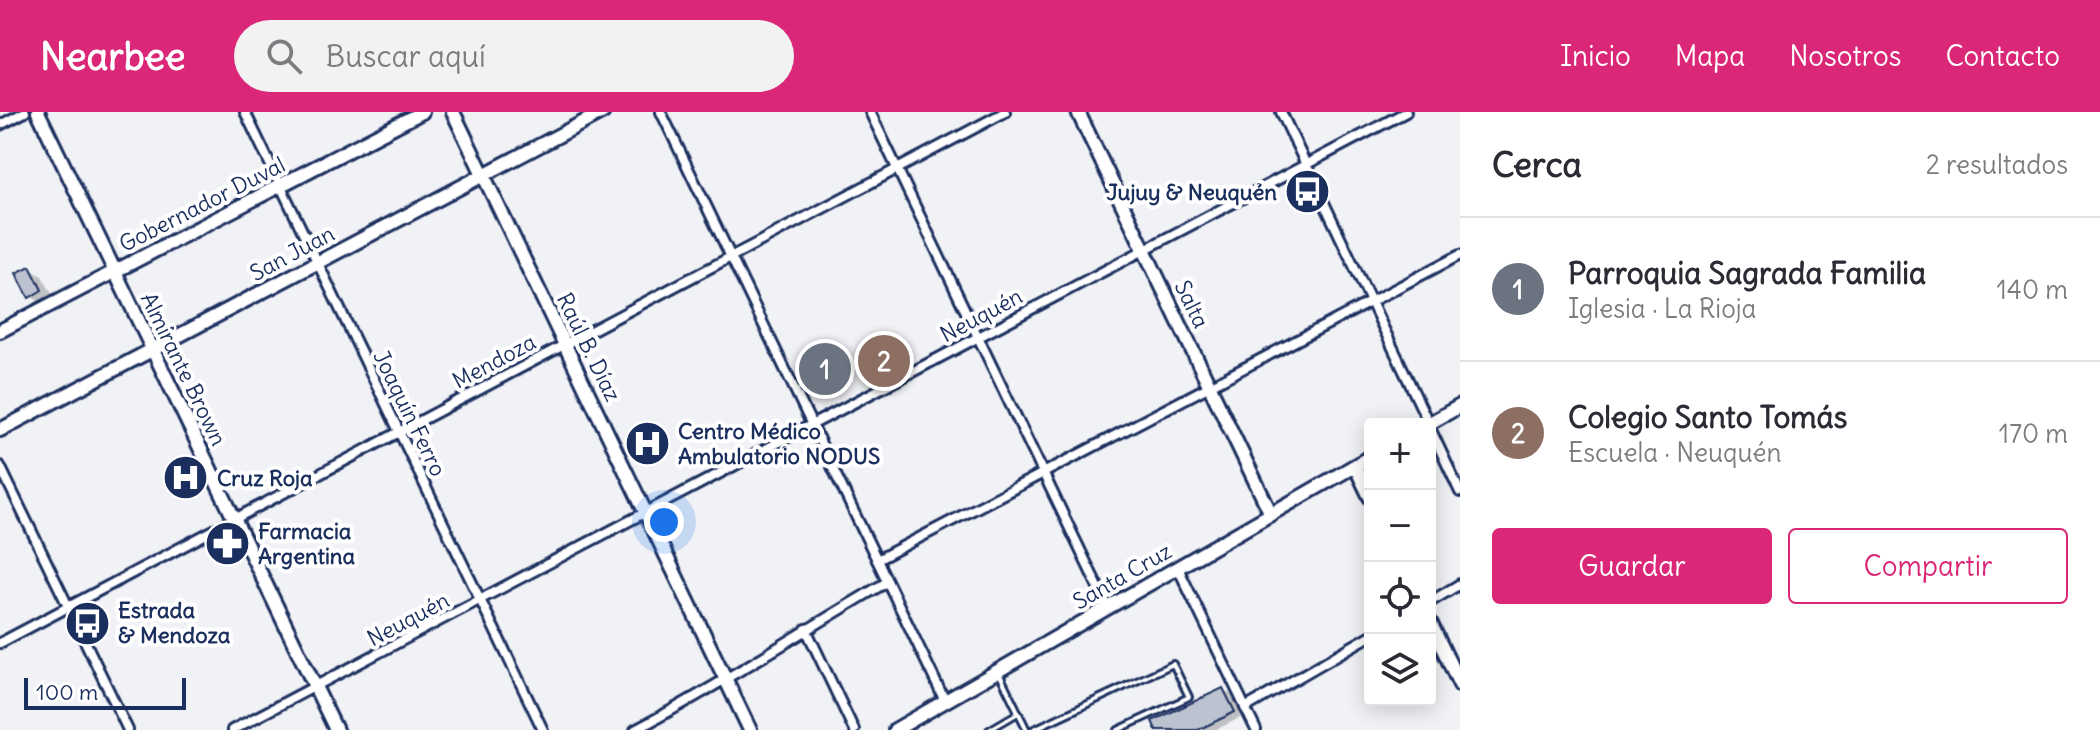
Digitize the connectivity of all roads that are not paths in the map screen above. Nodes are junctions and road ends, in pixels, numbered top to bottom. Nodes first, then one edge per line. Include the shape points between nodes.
1 (25, 112) edge
2 (38, 112) edge
3 (245, 112) edge
4 (422, 112) edge
5 (453, 112) edge
6 (603, 112) edge
7 (661, 112) edge
8 (870, 112) edge
9 (1005, 112) edge
10 (1078, 112) edge
11 (1281, 112) edge
12 (1406, 112) edge
13 (0, 125) edge
14 (1306, 164) junction
15 (897, 168) junction
16 (484, 175) junction
17 (280, 186) junction
18 (1144, 250) junction
19 (1460, 255) edge
20 (730, 256) junction
21 (317, 263) junction
22 (115, 271) junction
23 (1371, 301) junction
24 (0, 331) edge
25 (978, 337) junction
26 (565, 344) junction
27 (153, 349) junction
28 (1209, 386) junction
29 (1460, 406) edge
30 (1426, 418) edge
31 (1436, 421) edge
32 (811, 424) junction
33 (0, 430) edge
34 (399, 432) junction
35 (1436, 440) edge
36 (1364, 461) edge
37 (0, 466) edge
38 (1355, 466) junction
39 (1043, 473) junction
40 (1367, 490) edge
41 (1460, 492) edge
42 (645, 511) junction
43 (1271, 514) junction
44 (234, 519) junction
45 (877, 560) junction
46 (1178, 568) junction
47 (887, 582) junction
48 (1460, 584) edge
49 (1436, 598) edge
50 (480, 601) junction
51 (68, 607) junction
52 (1108, 608) junction
53 (806, 629) junction
54 (1436, 634) edge
55 (1364, 639) edge
56 (0, 643) edge
57 (998, 671) junction
58 (726, 679) junction
59 (1460, 685) edge
60 (316, 688) junction
61 (945, 701) junction
62 (1245, 708) junction
63 (1018, 713) junction
64 (128, 730) edge
65 (232, 730) edge
66 (336, 730) edge
67 (543, 730) edge
68 (635, 730) edge
69 (750, 730) edge
70 (854, 730) edge
71 (895, 730) edge
72 (989, 730) edge
73 (1030, 730) edge
74 (1118, 730) edge
75 (1256, 730) edge

1 - 13 street
2 - 22 street, Almirante Brown
3 - 17 street, Joaquín Ferro
4 - 17 street, Gobernador Duval
5 - 16 street, Raúl B. Díaz
6 - 16 street, San Juan
7 - 20 street
8 - 15 street
9 - 15 street, Mendoza
10 - 18 street, Salta
11 - 14 street
12 - 14 street, Neuquén
14 - 18 street, Neuquén
14 - 23 street
15 - 20 street, Mendoza
15 - 25 street
16 - 21 street, San Juan
16 - 26 street, Raúl B. Díaz
17 - 21 street, Joaquín Ferro
17 - 22 street, Gobernador Duval
18 - 25 street, Neuquén
18 - 28 street, Salta
19 - 23 street
20 - 26 street, Mendoza
20 - 32 street
21 - 27 street, San Juan
21 - 34 street, Joaquín Ferro
22 - 24 street, Gobernador Duval
22 - 27 street, Almirante Brown
23 - 28 street
23 - 30 street
25 - 32 street, Neuquén
25 - 39 street
26 - 34 street, Mendoza
26 - 42 street, Raúl B. Díaz
27 - 33 street, San Juan
27 - 44 street, Almirante Brown
28 - 39 street
28 - 43 street, Salta
29 - 31 street
32 - 42 street, Neuquén
32 - 45 street
34 - 44 street, Mendoza
34 - 50 street, Joaquín Ferro
35 - 41 street
36 - 38 street, Santa Cruz
37 - 51 street
38 - 40 street
38 - 43 street, Santa Cruz
39 - 45 street
39 - 52 street
42 - 50 street, Neuquén
42 - 58 street, Raúl B. Díaz
43 - 46 street, Santa Cruz
44 - 51 street, Mendoza
44 - 60 street, Almirante Brown
45 - 47 street
46 - 52 street, Santa Cruz
46 - 62 street
47 - 53 street
47 - 61 street
48 - 49 street
50 - 60 street, Neuquén
50 - 67 street, Joaquín Ferro
51 - 56 street, Mendoza
51 - 64 street
52 - 57 street, Santa Cruz
53 - 58 street
53 - 70 street
54 - 59 street
55 - 62 street
57 - 61 street, Santa Cruz
57 - 63 lane
58 - 68 street
58 - 69 street, Raúl B. Díaz
60 - 65 street, Neuquén
60 - 66 street, Almirante Brown
61 - 71 street, Santa Cruz
62 - 75 street
63 - 72 lane
63 - 73 lane
73 - 74 lane via 1173,664 1189,697

